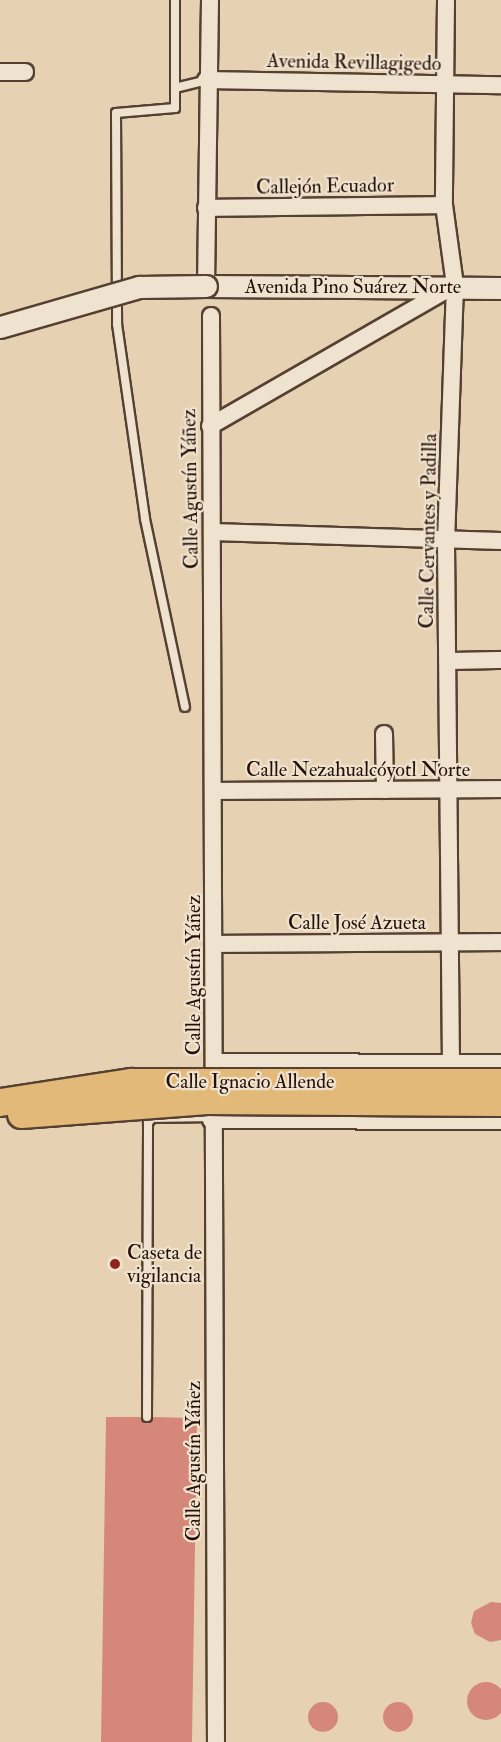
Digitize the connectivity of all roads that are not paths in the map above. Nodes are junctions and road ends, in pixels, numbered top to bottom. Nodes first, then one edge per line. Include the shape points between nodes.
1 (175, 0) edge
2 (210, 0) edge
3 (446, 0) edge
4 (0, 72) edge
5 (25, 72) dead end
6 (206, 80) junction
7 (445, 84) junction
8 (501, 85) edge
9 (175, 88) junction
10 (444, 205) junction
11 (206, 208) junction
12 (496, 284) edge
13 (455, 285) junction
14 (206, 286) junction
15 (211, 316) dead end
16 (0, 327) edge
17 (210, 426) junction
18 (213, 532) junction
19 (501, 541) edge
20 (446, 543) junction
21 (501, 660) edge
22 (448, 661) junction
23 (185, 707) dead end
24 (384, 734) dead end
25 (449, 789) junction
26 (501, 789) edge
27 (385, 790) junction
28 (215, 791) junction
29 (450, 942) junction
30 (501, 942) edge
31 (214, 944) junction
32 (214, 1062) junction
33 (451, 1063) junction
34 (501, 1063) edge
35 (501, 1082) edge
36 (0, 1102) edge
37 (501, 1102) edge
38 (211, 1119) junction
39 (0, 1120) edge
40 (501, 1121) edge
41 (147, 1417) dead end
42 (216, 1742) edge

1 - 9 lane
2 - 6 street
3 - 7 street, Calle Cervantes y Padilla
4 - 5 street
6 - 7 street, Avenida Revillagigedo
6 - 9 lane
6 - 11 street
7 - 8 street, Avenida Revillagigedo
7 - 10 street, Calle Cervantes y Padilla
9 - 23 lane via 175,108 116,112 117,324 145,519
10 - 11 street, Callejón Ecuador
10 - 13 street, Calle Cervantes y Padilla
11 - 14 street
12 - 13 street, Avenida Pino Suárez Norte
13 - 14 street, Avenida Pino Suárez Norte
13 - 17 street
13 - 20 street, Calle Cervantes y Padilla
14 - 16 street, Avenida Pino Suárez Norte, bridge via 139,287
15 - 17 street, Calle Agustín Yáñez
17 - 18 street, Calle Agustín Yáñez
18 - 20 street
18 - 28 street, Calle Agustín Yáñez
19 - 20 street
20 - 22 street, Calle Cervantes y Padilla
21 - 22 street
22 - 25 street, Calle Cervantes y Padilla
24 - 27 street
25 - 26 street, Calle Nezahualcóyotl Norte
25 - 27 street, Calle Nezahualcóyotl Norte
25 - 29 street, Calle Cervantes y Padilla
27 - 28 street, Calle Nezahualcóyotl Norte
28 - 31 street, Calle Agustín Yáñez
29 - 30 street, Calle José Azueta
29 - 31 street, Calle José Azueta
29 - 33 street, Calle Cervantes y Padilla
31 - 32 street, Calle Agustín Yáñez
32 - 33 street, Calle Ignacio Allende
32 - 38 street, Calle Agustín Yáñez
33 - 34 street, Calle Ignacio Allende
35 - 36 main road, Calle Ignacio Allende, bridge via 131,1082
37 - 39 main road, Calle Ignacio Allende, bridge via 206,1100 77,1108
38 - 40 street, Calle Ignacio Allende
38 - 41 lane via 152,1118 148,1123
38 - 42 street, Calle Agustín Yáñez

